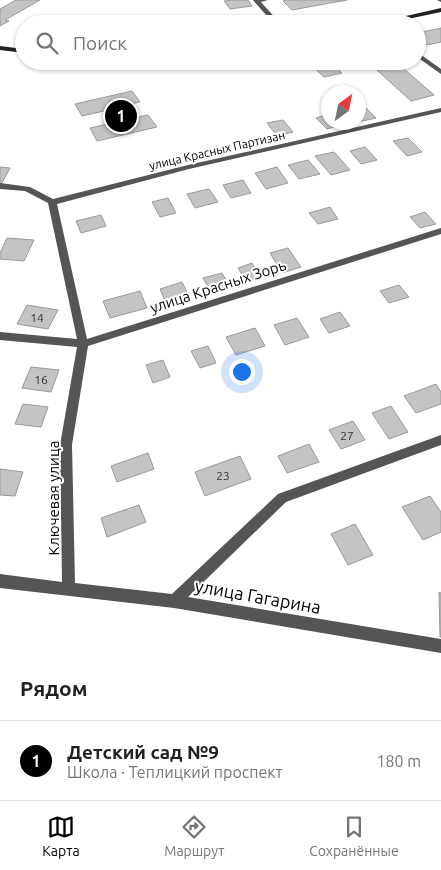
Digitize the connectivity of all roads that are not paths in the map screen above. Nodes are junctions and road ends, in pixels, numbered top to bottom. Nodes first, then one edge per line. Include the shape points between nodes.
1 (266, 0) edge
2 (257, 1) edge
3 (441, 10) edge
4 (270, 15) edge
5 (418, 15) edge
6 (0, 48) edge
7 (15, 50) edge
8 (426, 61) edge
9 (441, 72) edge
10 (441, 110) edge
11 (0, 186) edge
12 (52, 202) junction
13 (441, 231) edge
14 (0, 336) edge
15 (83, 344) junction
16 (441, 440) edge
17 (0, 581) edge
18 (69, 588) junction
19 (174, 601) junction
20 (441, 646) edge

1 - 2 lane
2 - 4 street
3 - 5 main road
6 - 7 main road
8 - 9 street
10 - 12 street, улица Красных Партизан via 188,167
11 - 12 street via 27,189
12 - 15 street, Ключевая улица
13 - 15 street, улица Красных Зорь
14 - 15 street, улица Красных Зорь
15 - 18 street, Ключевая улица via 66,445
16 - 19 street via 282,498
17 - 18 street, улица Гагарина
18 - 19 street, улица Гагарина
19 - 20 street, улица Гагарина

